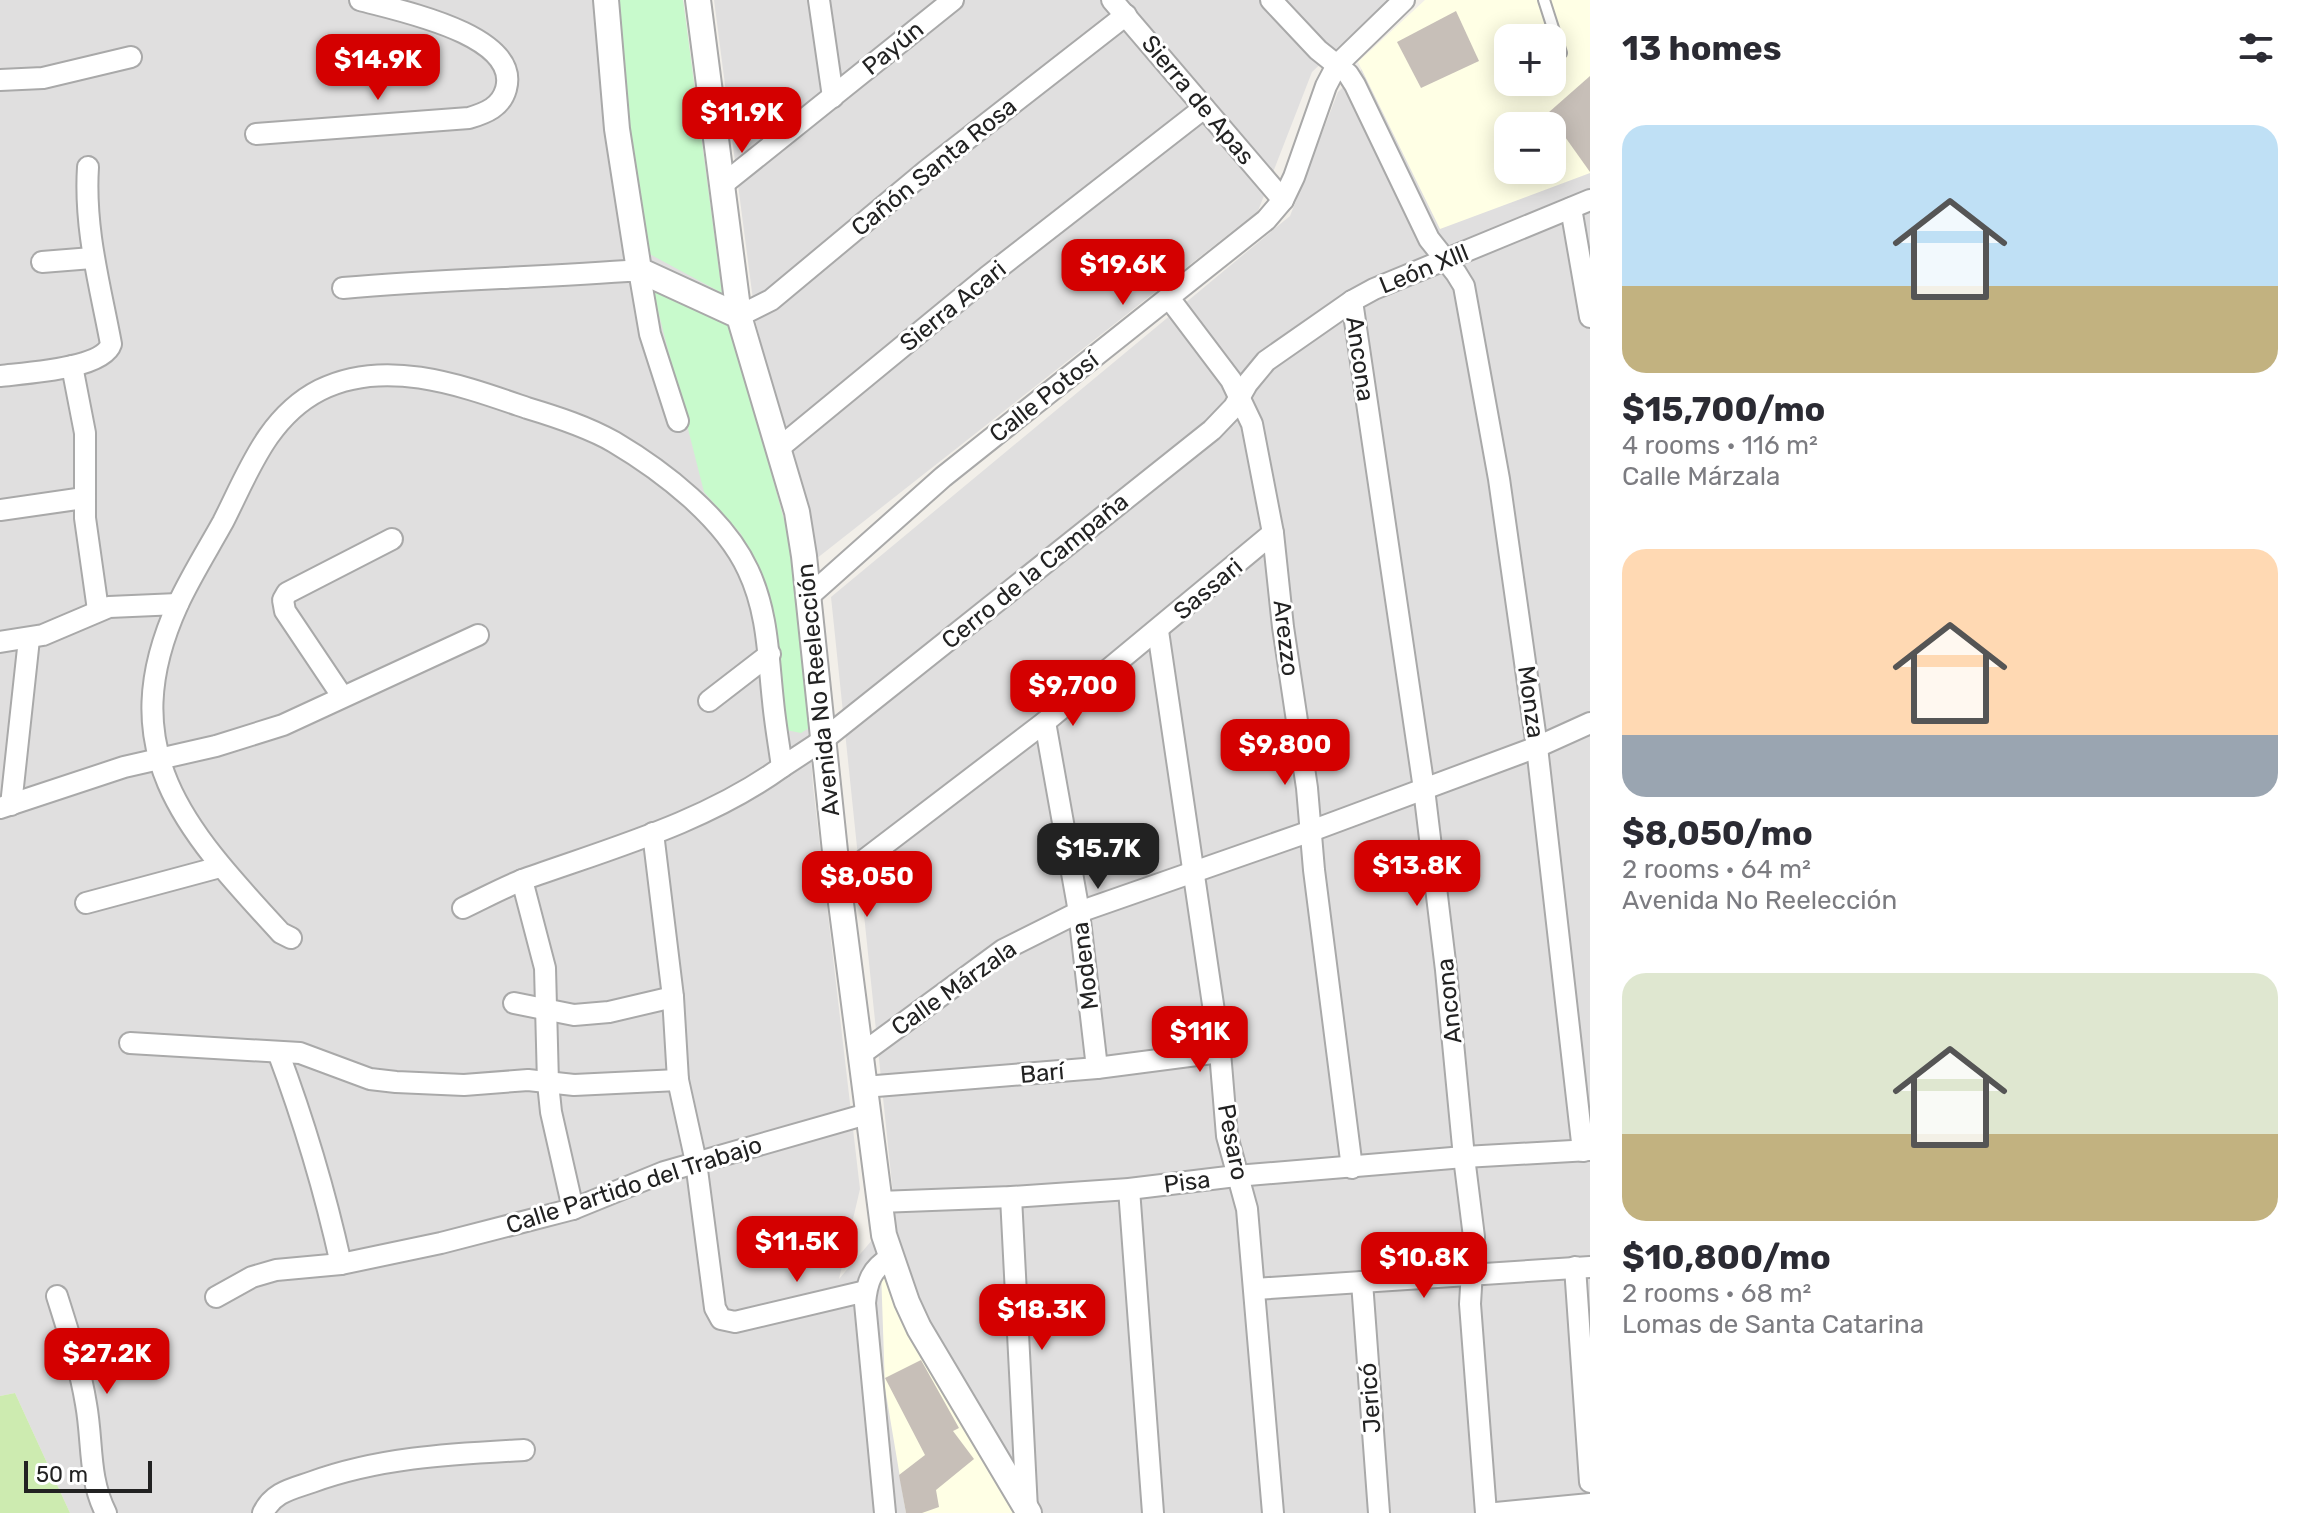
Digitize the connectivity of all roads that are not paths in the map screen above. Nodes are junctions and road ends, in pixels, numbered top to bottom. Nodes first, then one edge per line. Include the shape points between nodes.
1 (360, 0) edge
2 (606, 0) edge
3 (698, 0) edge
4 (819, 0) edge
5 (1271, 0) edge
6 (1404, 0) edge
7 (1544, 0) edge
8 (949, 2) edge
9 (1119, 8) edge
10 (1552, 24) edge
11 (131, 57) dead end
12 (1337, 65) junction
13 (0, 80) edge
14 (833, 97) junction
15 (1204, 108) junction
16 (256, 134) dead end
17 (88, 167) dead end
18 (721, 186) junction
19 (1283, 200) junction
20 (1581, 204) edge
21 (92, 258) junction
22 (1446, 261) junction
23 (42, 262) dead end
24 (639, 270) junction
25 (343, 288) dead end
26 (1169, 298) junction
27 (1352, 301) junction
28 (739, 316) junction
29 (1590, 317) edge
30 (72, 366) junction
31 (0, 376) edge
32 (1240, 397) junction
33 (678, 421) dead end
34 (779, 448) junction
35 (84, 498) junction
36 (0, 510) edge
37 (1273, 533) junction
38 (392, 539) dead end
39 (808, 597) junction
40 (178, 604) junction
41 (98, 610) junction
42 (1158, 631) junction
43 (478, 635) dead end
44 (29, 639) junction
45 (0, 642) edge
46 (770, 654) junction
47 (342, 696) junction
48 (709, 701) dead end
49 (1045, 722) junction
50 (1590, 723) edge
51 (823, 740) junction
52 (1537, 747) junction
53 (157, 757) junction
54 (782, 767) junction
55 (1424, 789) junction
56 (5, 806) edge
57 (1311, 831) junction
58 (653, 833) junction
59 (220, 867) junction
60 (1194, 873) junction
61 (522, 880) junction
62 (838, 880) junction
63 (86, 903) dead end
64 (463, 908) dead end
65 (1079, 912) junction
66 (291, 938) dead end
67 (673, 997) junction
68 (514, 1003) dead end
69 (548, 1010) junction
70 (130, 1043) dead end
71 (278, 1052) junction
72 (1220, 1052) junction
73 (860, 1055) junction
74 (1097, 1068) junction
75 (678, 1080) junction
76 (548, 1083) junction
77 (864, 1087) junction
78 (867, 1114) junction
79 (1586, 1151) edge
80 (1464, 1157) junction
81 (696, 1162) junction
82 (1352, 1168) junction
83 (1236, 1176) junction
84 (1129, 1189) junction
85 (1011, 1197) junction
86 (879, 1202) junction
87 (573, 1209) junction
88 (890, 1258) junction
89 (341, 1264) junction
90 (1583, 1267) edge
91 (1470, 1275) junction
92 (1362, 1282) junction
93 (1255, 1289) junction
94 (866, 1291) junction
95 (57, 1296) dead end
96 (216, 1297) dead end
97 (1587, 1378) edge
98 (524, 1450) dead end
99 (1590, 1482) edge
100 (1590, 1504) edge
101 (1028, 1511) edge
102 (106, 1513) edge
103 (263, 1513) edge
104 (885, 1513) edge
105 (1153, 1513) edge
106 (1273, 1513) edge
107 (1379, 1513) edge
108 (1486, 1513) edge
109 (1496, 1513) edge

1 - 16 street via 484,43 506,72 503,97 491,110 469,118
2 - 24 street via 617,129
3 - 18 street, Avenida No Reelección
4 - 14 street
5 - 12 street, Monza
6 - 12 street, Calle Potosí
7 - 10 lane
8 - 14 street, Payún
9 - 15 street, Sierra de Apas
9 - 28 street, Cañón Santa Rosa via 771,300
11 - 13 street via 43,78
12 - 19 street, Calle Potosí
12 - 22 street, Monza via 1355,85 1429,239
14 - 18 street, Payún
15 - 19 street, Sierra de Apas
15 - 34 street, Sierra Acari
17 - 21 street
18 - 28 street, Avenida No Reelección
19 - 26 street, Calle Potosí via 1266,220
20 - 22 street, León Xlll
20 - 29 street
21 - 23 street
21 - 30 street via 111,344 104,356
22 - 27 street, León Xlll
22 - 52 street, Monza via 1464,286 1499,479
24 - 25 street
24 - 28 street
24 - 33 street via 650,334
26 - 32 street, Arezzo
26 - 39 street, Calle Potosí via 943,477
27 - 32 street, León Xlll via 1266,361
27 - 55 street, Ancona
28 - 34 street, Avenida No Reelección
30 - 31 street
30 - 35 street via 85,433
32 - 37 street, Arezzo via 1252,424
32 - 51 street, Cerro de la Campaña via 1212,430
34 - 39 street, Avenida No Reelección via 797,512
35 - 36 street
35 - 41 street
37 - 42 street, Sassari
37 - 57 street, Arezzo
38 - 47 street via 287,593 283,600 285,611
39 - 51 street, Avenida No Reelección
40 - 41 street
40 - 46 street via 258,450 279,422 330,386 400,376 465,388 579,426 611,440 673,483 715,525 748,569
40 - 53 street via 153,687
41 - 44 street
42 - 49 street, Sassari
42 - 60 street, Pesaro
43 - 47 street
44 - 45 street
44 - 56 street
46 - 48 street
46 - 54 street
47 - 53 street via 253,736
49 - 62 street, Sassari
49 - 65 street, Modena
50 - 52 street, Calle Márzala
51 - 54 street, Cerro de la Campaña
51 - 62 street, Avenida No Reelección
52 - 55 street, Calle Márzala
52 - 79 street, Monza
53 - 56 street
53 - 59 street via 178,804
54 - 58 street, Cerro de la Campaña via 736,797
55 - 57 street, Calle Márzala
55 - 80 street, Ancona
57 - 60 street, Calle Márzala
57 - 82 street, Arezzo
58 - 61 street, Cerro de la Campaña
58 - 67 street
59 - 63 street
59 - 66 street
60 - 65 street, Calle Márzala
60 - 72 street, Pesaro
61 - 64 street, Cerro de la Campaña
61 - 69 street via 542,948
62 - 73 street, Avenida No Reelección
65 - 73 street, Calle Márzala via 1003,950
65 - 74 street, Modena
67 - 69 street via 609,1012 574,1015
67 - 75 street
68 - 69 street
69 - 76 street
70 - 71 street
71 - 76 street via 300,1053 370,1079 396,1082
71 - 89 street via 299,1107
72 - 74 street, Barí
72 - 83 street, Pesaro
73 - 77 street, Avenida No Reelección
74 - 77 street, Barí
75 - 76 street
75 - 81 street
76 - 87 street
77 - 78 street, Avenida No Reelección
78 - 81 street, Calle Partido del Trabajo
78 - 86 street, Avenida No Reelección
79 - 80 street, Pisa
80 - 82 street, Pisa
80 - 91 street, Ancona via 1474,1237
81 - 87 street, Calle Partido del Trabajo
81 - 94 street via 715,1308 721,1319 735,1322
82 - 83 street, Pisa
83 - 84 street, Pisa
83 - 93 street, Pesaro via 1247,1209
84 - 85 street, Pisa
84 - 105 street
85 - 86 street, Pisa
85 - 101 street
86 - 88 street, Avenida No Reelección
87 - 89 street, Calle Partido del Trabajo
88 - 94 street via 871,1273
88 - 101 street, Avenida No Reelección via 919,1328
89 - 96 street, Calle Partido del Trabajo via 276,1270
90 - 91 street
90 - 97 street
91 - 92 street
91 - 108 street, Ancona
92 - 93 street
92 - 107 street, Jericó
93 - 106 street, Pesaro
94 - 104 street
95 - 102 street via 77,1360 93,1481
97 - 99 street
98 - 103 street via 371,1464 276,1495
100 - 109 street

